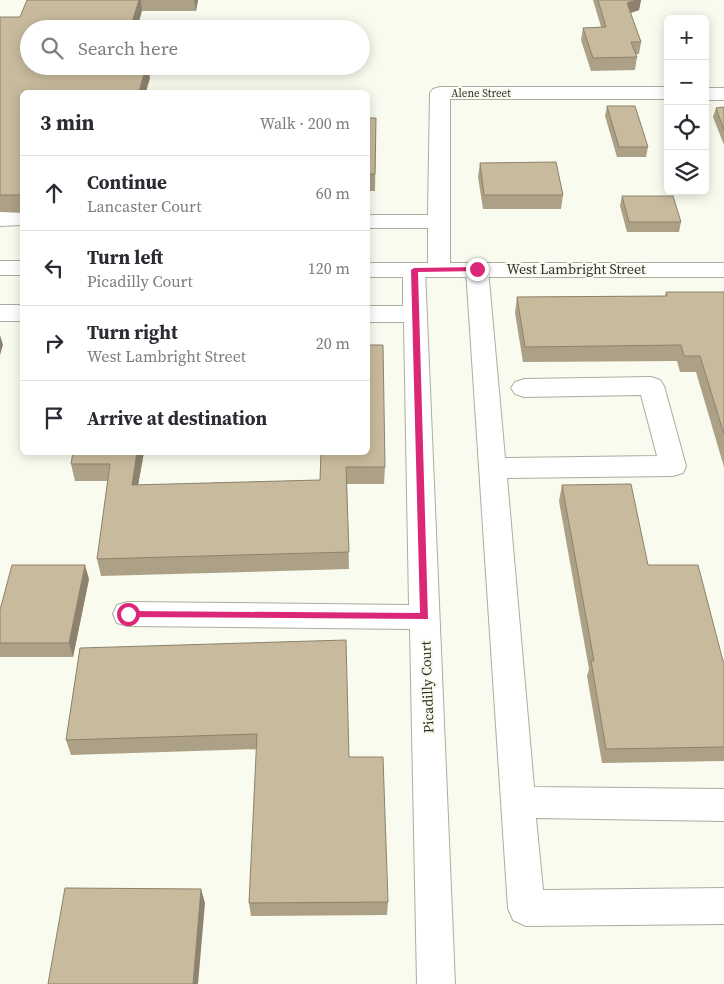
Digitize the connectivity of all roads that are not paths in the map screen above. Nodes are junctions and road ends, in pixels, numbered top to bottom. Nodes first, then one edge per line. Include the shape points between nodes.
1 (664, 93) edge
2 (709, 94) edge
3 (724, 94) edge
4 (0, 219) edge
5 (20, 219) edge
6 (370, 221) edge
7 (439, 222) junction
8 (0, 268) edge
9 (20, 268) edge
10 (439, 269) junction
11 (477, 269) junction
12 (370, 270) edge
13 (414, 270) junction
14 (724, 270) edge
15 (0, 313) edge
16 (20, 313) edge
17 (370, 314) edge
18 (416, 314) junction
19 (524, 388) dead end
20 (492, 468) junction
21 (128, 614) dead end
22 (425, 617) junction
23 (518, 802) junction
24 (724, 805) edge
25 (724, 906) edge
26 (436, 984) edge

1 - 7 street, Alene Street via 440,93
2 - 3 street
4 - 5 street
6 - 7 street
7 - 10 street, Alene Street
8 - 9 street
10 - 11 street, West Lambright Street
10 - 13 street, West Lambright Street
11 - 14 street, West Lambright Street
11 - 20 street
12 - 13 street, West Lambright Street
13 - 18 street, Picadilly Court
15 - 16 street
17 - 18 street
18 - 22 street, Picadilly Court
19 - 20 street via 651,386 673,466
20 - 23 street
21 - 22 street
22 - 26 street, Picadilly Court
23 - 24 street
23 - 25 street via 526,908

